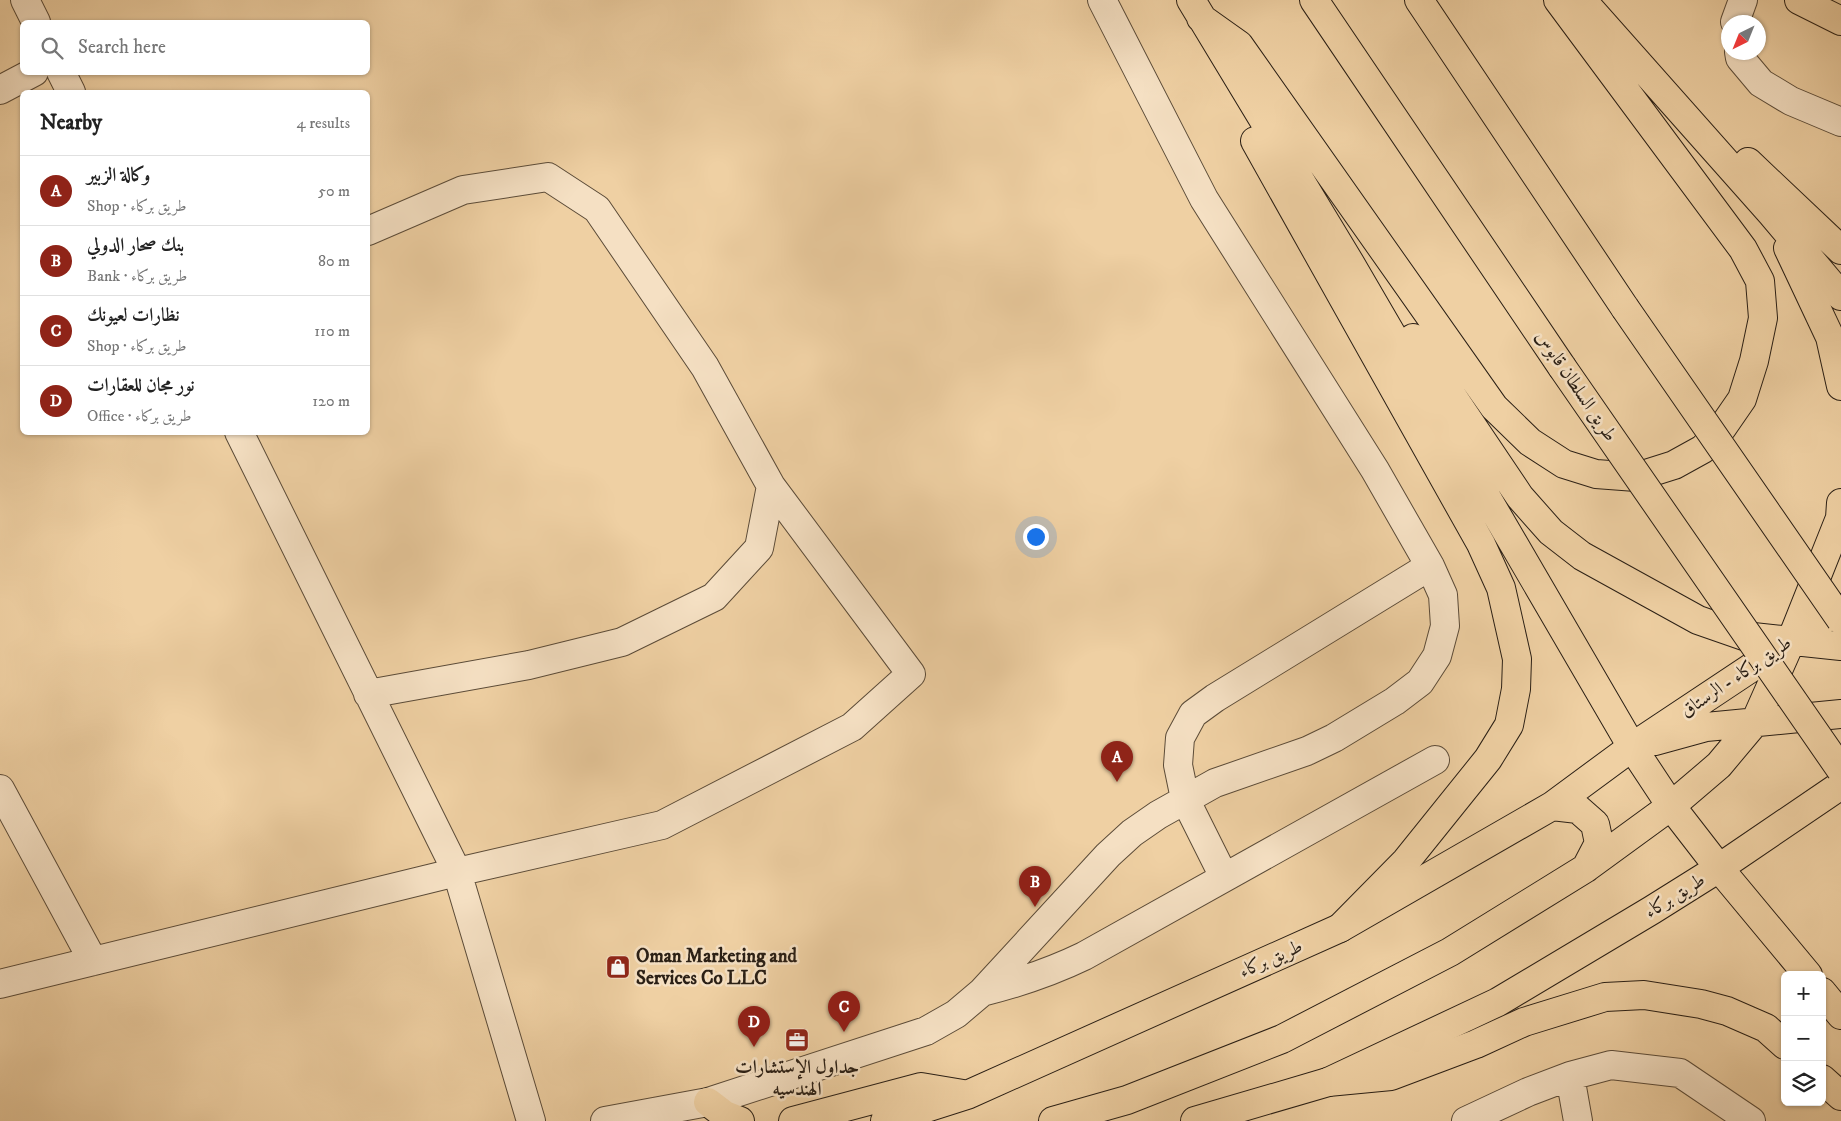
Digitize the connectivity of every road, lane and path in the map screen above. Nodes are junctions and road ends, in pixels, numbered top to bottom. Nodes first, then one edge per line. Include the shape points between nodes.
1 (25, 0) edge
2 (1102, 0) edge
3 (1314, 0) edge
4 (1419, 0) edge
5 (1558, 0) edge
6 (1582, 0) edge
7 (1592, 0) edge
8 (1743, 0) edge
9 (1799, 0) edge
10 (1196, 9) edge
11 (1738, 15) edge
12 (35, 20) edge
13 (1841, 21) edge
14 (1742, 60) edge
15 (28, 75) edge
16 (62, 75) edge
17 (0, 90) edge
18 (70, 90) edge
19 (1841, 122) edge
20 (1772, 214) junction
21 (370, 230) edge
22 (1841, 250) edge
23 (1350, 263) junction
24 (1841, 296) edge
25 (1841, 386) edge
26 (240, 435) edge
27 (771, 486) junction
28 (1841, 503) edge
29 (1430, 566) junction
30 (1841, 608) edge
31 (1841, 620) edge
32 (1791, 641) junction
33 (1841, 646) edge
34 (368, 694) junction
35 (1841, 714) edge
36 (1755, 722) junction
37 (1632, 747) junction
38 (1435, 760) dead end
39 (1841, 770) edge
40 (1841, 785) edge
41 (0, 789) edge
42 (1185, 799) junction
43 (1552, 806) junction
44 (1671, 806) junction
45 (1586, 868) junction
46 (1719, 868) junction
47 (456, 872) junction
48 (1224, 878) junction
49 (1340, 928) junction
50 (93, 961) junction
51 (1805, 971) edge
52 (0, 984) edge
53 (982, 992) junction
54 (1826, 997) edge
55 (1841, 1015) edge
56 (1781, 1041) edge
57 (1570, 1076) junction
58 (1328, 1082) junction
59 (1826, 1083) edge
60 (967, 1095) junction
61 (1841, 1096) edge
62 (708, 1102) junction
63 (531, 1121) edge
64 (605, 1121) edge
65 (740, 1121) edge
66 (793, 1121) edge
67 (885, 1121) edge
68 (1053, 1121) edge
69 (1196, 1121) edge
70 (1466, 1121) edge
71 (1578, 1121) edge
72 (1751, 1121) edge

1 - 12 street
2 - 29 street via 1204,199 1375,470
3 - 39 main road, طريق السلطان قابوس, bridge
4 - 31 main road, bridge via 1625,308
5 - 10 main road via 1743,249 1760,281 1763,318 1742,399 1703,449 1674,465 1636,477 1596,474 1564,464 1530,442 1494,407 1239,45
6 - 20 main road
7 - 22 main road via 1755,170
8 - 11 street
9 - 13 main road
10 - 23 main road
10 - 49 main road via 1245,123 1481,544 1501,588 1517,659 1516,689 1509,726 1488,759 1406,861
14 - 19 street via 1762,83 1792,101
15 - 17 street
16 - 18 street
20 - 24 main road
20 - 25 main road via 1830,337
21 - 27 street via 463,190 548,177 597,209 705,367
23 - 32 main road via 1396,313 1520,498 1551,532 1582,556 1698,620 1744,636
23 - 37 main road
26 - 34 street
27 - 34 street via 759,548 714,597 622,642 529,665
27 - 47 street via 911,674 852,727 662,825
28 - 32 main road via 1840,518
29 - 42 street via 1193,714 1180,738 1178,765
29 - 42 street via 1442,595 1445,626 1438,656 1420,682 1396,701 1334,738 1307,751 1215,783
30 - 32 main road, طريق بركاء - الرستاق
32 - 33 main road
32 - 36 main road
32 - 37 main road, طريق بركاء - الرستاق
34 - 47 street
35 - 36 main road
36 - 37 main road via 1706,727
36 - 44 main road via 1719,765
37 - 43 main road, طريق بركاء
37 - 44 main road
38 - 48 street
40 - 46 main road
41 - 50 street
42 - 48 street
42 - 53 street via 1132,833 1108,855
43 - 45 main road via 1578,809 1595,824 1598,844
43 - 49 main road, طريق بركاء
44 - 45 main road
44 - 46 main road
45 - 68 main road via 1450,952 1282,1039 1127,1100
46 - 51 main road
46 - 58 main road, طريق بركاء via 1498,1002
47 - 50 street
47 - 63 street
48 - 53 street via 1076,960 1017,984
49 - 60 main road, طريق بركاء
50 - 52 street
53 - 62 street via 956,1014 926,1031
54 - 55 main road
56 - 58 main road via 1766,1028 1701,1004 1644,995 1605,997 1524,1022 1391,1076
57 - 70 street
57 - 71 street
57 - 72 street via 1611,1065 1680,1073
58 - 69 main road, طريق بركاء
59 - 61 main road
60 - 66 main road via 920,1086
60 - 67 main road, طريق بركاء
62 - 64 street
62 - 65 main road

